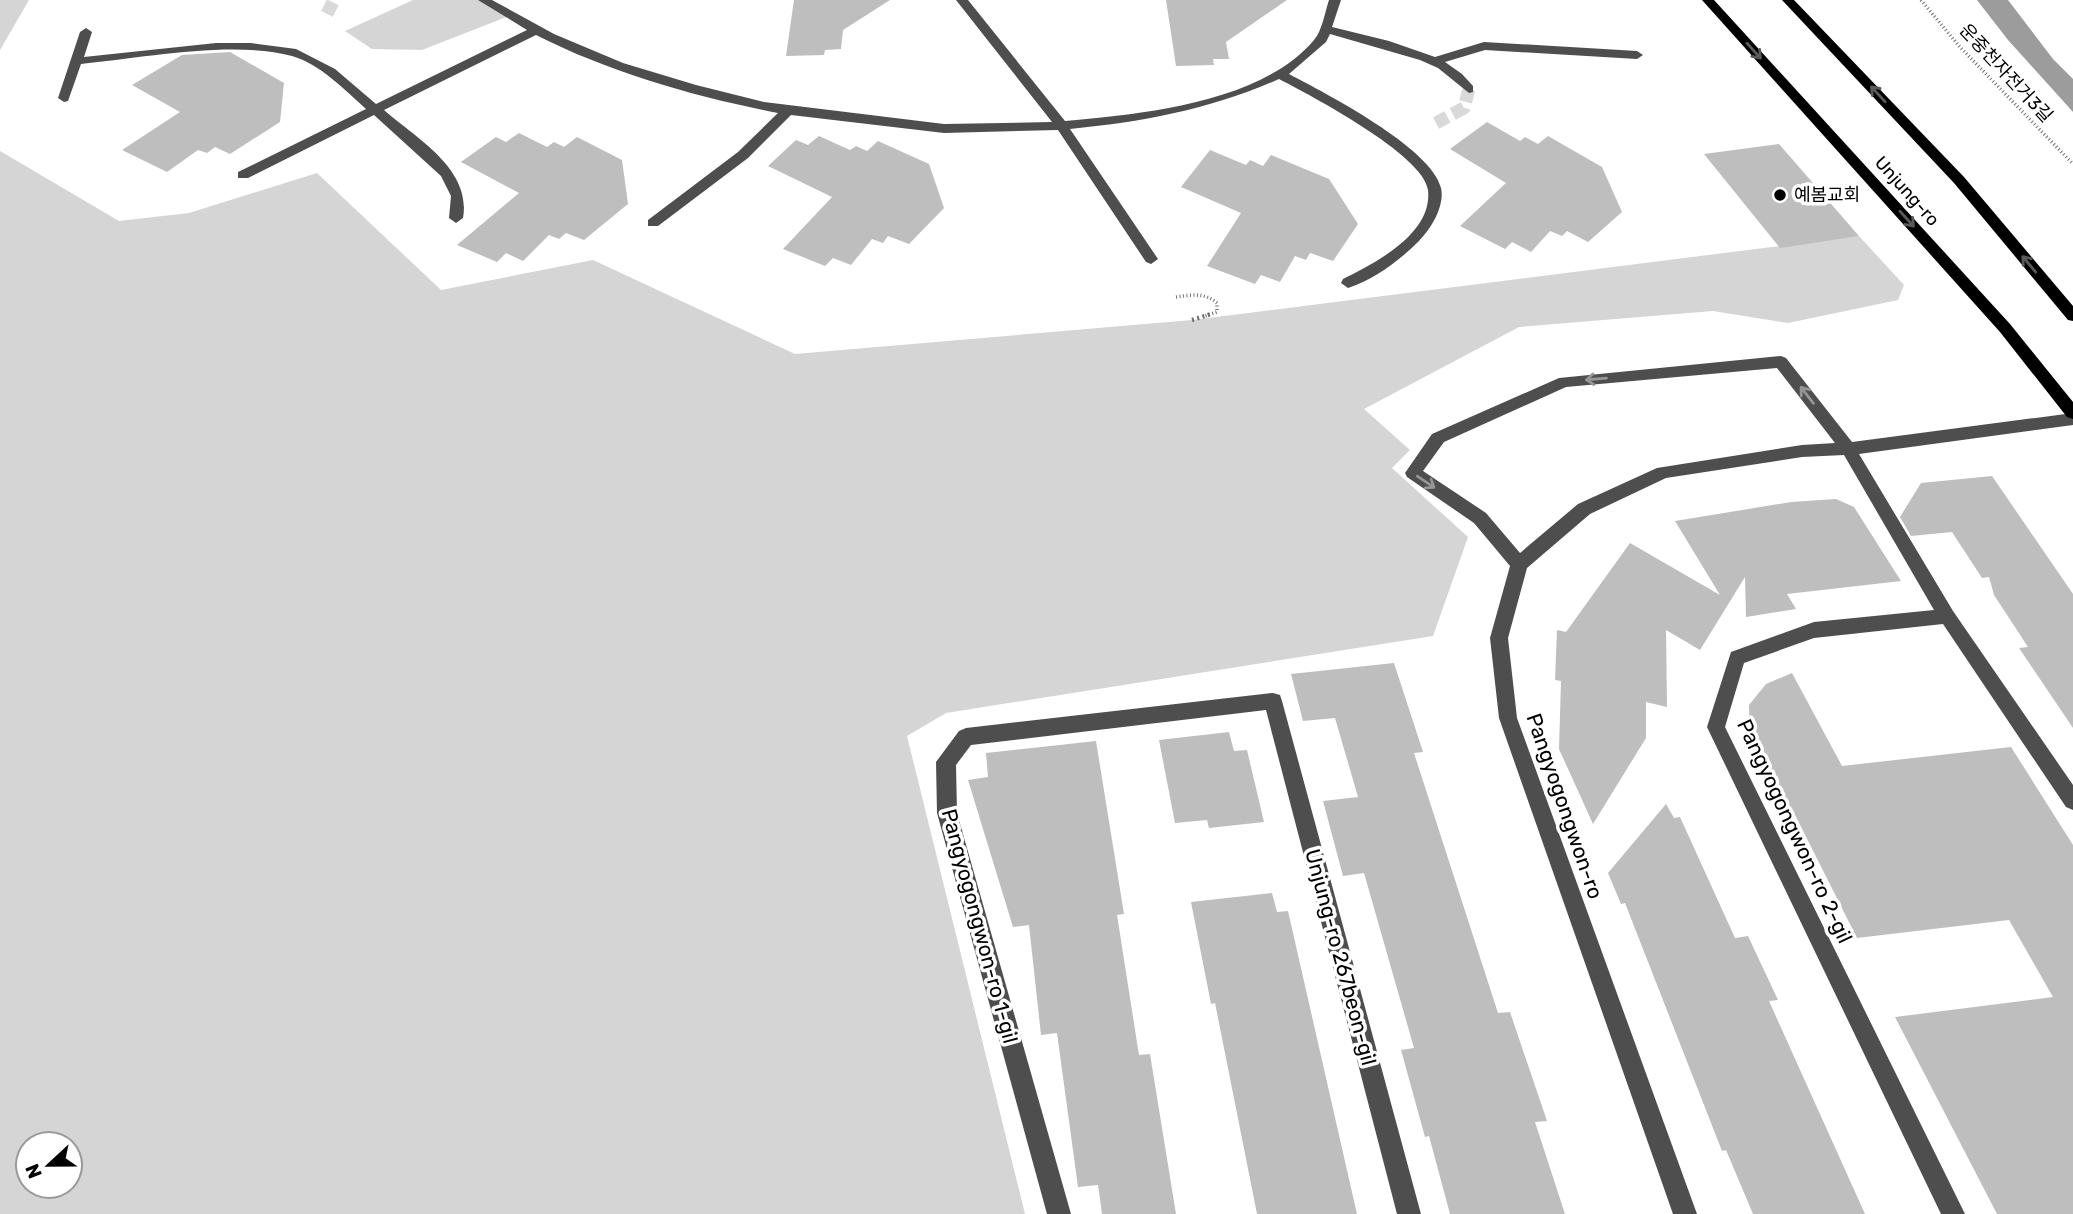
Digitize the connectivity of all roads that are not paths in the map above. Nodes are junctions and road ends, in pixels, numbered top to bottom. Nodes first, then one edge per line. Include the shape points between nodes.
1 (484, 0) edge
2 (962, 0) edge
3 (1335, 0) edge
4 (1708, 0) edge
5 (1788, 0) edge
6 (1329, 30) junction
7 (534, 31) junction
8 (86, 32) dead end
9 (1637, 55) dead end
10 (77, 61) junction
11 (1433, 62) junction
12 (1281, 75) junction
13 (1469, 89) dead end
14 (64, 98) dead end
15 (374, 110) junction
16 (788, 110) junction
17 (1060, 125) junction
18 (243, 175) dead end
19 (456, 218) dead end
20 (653, 223) dead end
21 (1151, 259) dead end
22 (1348, 283) dead end
23 (2073, 316) edge
24 (2073, 413) edge
25 (2073, 419) edge
26 (1848, 449) junction
27 (1519, 564) junction
28 (1947, 616) junction
29 (1273, 701) joint
30 (2073, 801) edge
31 (1059, 1214) edge
32 (1409, 1214) edge
33 (1685, 1214) edge
34 (1953, 1214) edge

1 - 7 street
2 - 17 street
3 - 6 street
4 -> 24 main road, Unjung-ro via 2005,328
23 -> 5 main road via 1959,180
6 - 11 street
6 - 12 street via 1316,50
7 - 15 street
7 - 16 street via 707,92
8 - 10 street
9 - 11 street via 1484,46
10 - 14 street
10 - 15 street via 216,47 296,53 331,72
11 - 13 street via 1460,76
12 - 17 street via 1195,106
12 - 22 street via 1402,149 1435,186 1434,205 1423,226 1382,266
15 - 18 street
15 - 19 street via 441,166 454,183 460,200
16 - 17 street via 950,129
16 - 20 street via 743,155
17 - 21 street
25 - 26 street
26 - 27 street via 1802,451 1663,472 1584,509
26 -> 27 street via 1782,362 1564,382 1438,438 1413,473 1479,518
26 - 28 street
27 - 33 street, Pangyogongwon-ro via 1499,638 1508,718
28 - 30 street
28 - 34 street, Pangyogongwon-ro 2-gil via 1814,630 1737,658 1716,727
29 - 31 street, Pangyogongwon-ro 1-gil via 966,737 946,762 947,813
29 - 32 street, Unjung-ro 267beon-gil

